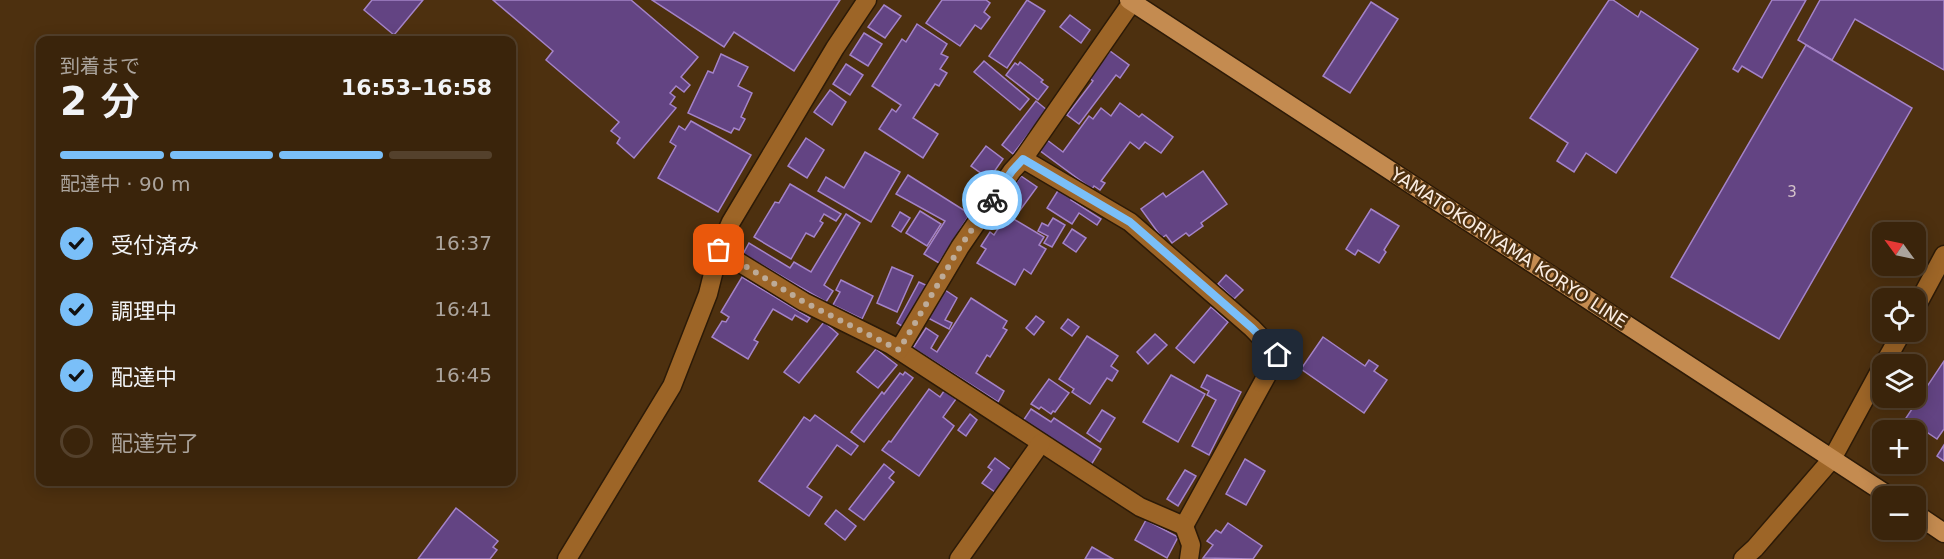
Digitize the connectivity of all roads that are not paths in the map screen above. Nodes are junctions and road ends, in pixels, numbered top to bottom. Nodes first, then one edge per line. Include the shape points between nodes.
1 (867, 0) edge
2 (1131, 1) edge
3 (1023, 159) junction
4 (719, 250) junction
5 (1944, 255) edge
6 (1926, 288) edge
7 (899, 350) junction
8 (1872, 386) edge
9 (1041, 443) junction
10 (1832, 459) junction
11 (1874, 486) edge
12 (1926, 521) edge
13 (1184, 526) junction
14 (1944, 533) edge
15 (567, 559) edge
16 (958, 559) edge
17 (1189, 559) edge
18 (1743, 559) edge

1 - 4 street via 731,222
2 - 3 street
2 - 10 main road, YAMATOKORIYAMA KORYO LINE
3 - 7 street via 960,247
3 - 13 street via 1130,222 1278,355
4 - 7 street via 804,302
4 - 15 street via 708,294 672,386
5 - 6 street
7 - 9 street
8 - 10 street
9 - 13 street via 1140,507
9 - 16 street
10 - 11 main road, YAMATOKORIYAMA KORYO LINE
10 - 18 street
12 - 14 main road
13 - 17 street via 1191,545

